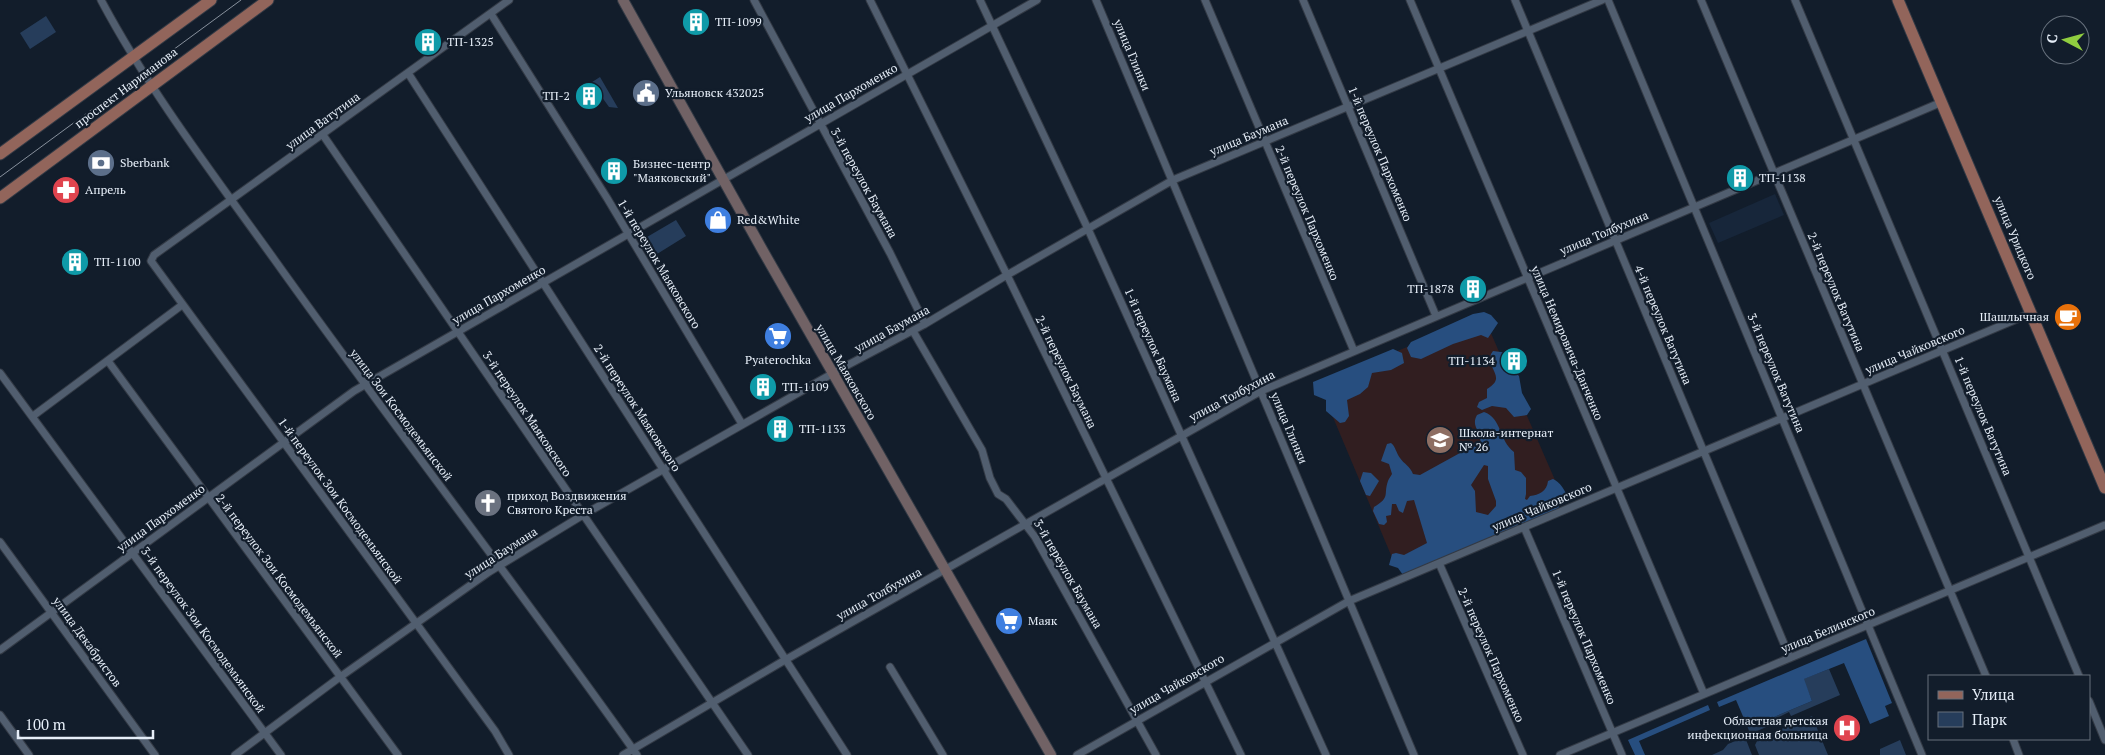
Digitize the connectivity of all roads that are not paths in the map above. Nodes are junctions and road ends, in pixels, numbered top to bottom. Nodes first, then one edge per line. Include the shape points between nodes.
1 (101, 0) edge
2 (211, 0) edge
3 (268, 0) edge
4 (509, 0) edge
5 (623, 0) edge
6 (754, 0) edge
7 (870, 0) edge
8 (980, 0) edge
9 (1037, 0) edge
10 (1096, 0) edge
11 (1205, 0) edge
12 (1303, 0) edge
13 (1410, 0) edge
14 (1515, 0) edge
15 (1602, 0) edge
16 (1608, 0) edge
17 (1701, 0) edge
18 (1795, 0) edge
19 (1898, 0) edge
20 (491, 14) junction
21 (992, 26) junction
22 (1528, 31) junction
23 (132, 57) junction
24 (1439, 69) junction
25 (408, 73) junction
26 (906, 74) junction
27 (151, 86) junction
28 (1942, 102) junction
29 (1348, 107) junction
30 (819, 124) junction
31 (323, 135) junction
32 (1854, 139) junction
33 (1265, 142) junction
34 (0, 154) edge
35 (1774, 174) junction
36 (722, 179) junction
37 (1173, 180) junction
38 (0, 198) edge
39 (232, 200) junction
40 (1694, 207) junction
41 (1088, 229) junction
42 (628, 233) junction
43 (1616, 240) junction
44 (151, 261) joint
45 (1007, 275) junction
46 (1527, 278) junction
47 (542, 283) junction
48 (182, 305) junction
49 (2031, 313) junction
50 (1436, 316) junction
51 (925, 324) junction
52 (913, 331) junction
53 (458, 332) junction
54 (1354, 351) junction
55 (1942, 351) junction
56 (108, 361) junction
57 (0, 373) edge
58 (832, 374) junction
59 (1864, 384) junction
60 (364, 385) junction
61 (1261, 390) junction
62 (33, 416) junction
63 (1783, 417) junction
64 (742, 424) junction
65 (1181, 436) junction
66 (284, 442) junction
67 (1704, 451) junction
68 (663, 469) junction
69 (1105, 479) junction
70 (1616, 488) junction
71 (2105, 488) edge
72 (207, 498) junction
73 (582, 515) junction
74 (1026, 524) junction
75 (2105, 525) edge
76 (1524, 527) junction
77 (0, 542) edge
78 (132, 553) junction
79 (2029, 557) junction
80 (1438, 563) junction
81 (500, 566) junction
82 (945, 570) junction
83 (1951, 590) junction
84 (1349, 601) junction
85 (51, 611) junction
86 (415, 624) junction
87 (1868, 625) junction
88 (1274, 642) junction
89 (0, 650) edge
90 (1790, 658) junction
91 (785, 660) junction
92 (890, 667) dead end
93 (1986, 675) edge
94 (2079, 675) edge
95 (340, 677) junction
96 (1204, 682) junction
97 (1704, 694) junction
98 (712, 702) junction
99 (2090, 703) edge
100 (0, 715) edge
101 (1137, 720) junction
102 (264, 733) junction
103 (1613, 733) junction
104 (2013, 740) edge
105 (2105, 740) edge
106 (632, 748) junction
107 (29, 755) edge
108 (155, 755) edge
109 (235, 755) edge
110 (281, 755) edge
111 (398, 755) edge
112 (510, 755) edge
113 (623, 755) edge
114 (637, 755) edge
115 (748, 755) edge
116 (847, 755) edge
117 (943, 755) edge
118 (1051, 755) edge
119 (1077, 755) edge
120 (1156, 755) edge
121 (1241, 755) edge
122 (1326, 755) edge
123 (1414, 755) edge
124 (1523, 755) edge
125 (1560, 755) edge
126 (1622, 755) edge
127 (1922, 755) edge
128 (2019, 755) edge

1 - 23 street, улица Зои Космодемьянской
2 - 23 main road, проспект Нариманова
3 - 27 main road, проспект Нариманова
4 - 20 street, улица Ватутина
5 - 36 street, улица Маяковского
6 - 30 street, 3-й переулок Баумана
7 - 26 street, 2-й переулок Баумана
8 - 21 street, 1-й переулок Баумана
9 - 21 street, улица Пархоменко
10 - 37 street, улица Глинки
11 - 33 street, 2-й переулок Пархоменко
12 - 29 street, 1-й переулок Пархоменко
13 - 24 street, улица Немировича-Данченко
14 - 22 street, 4-й переулок Ватутина
15 - 22 street, улица Баумана
16 - 40 street, 3-й переулок Ватутина
17 - 35 street, 2-й переулок Ватутина
18 - 32 street, 1-й переулок Ватутина
19 - 28 main road, улица Урицкого
20 - 25 street, улица Ватутина
20 - 42 street, 1-й переулок Маяковского
21 - 26 street, улица Пархоменко
21 - 41 street, 1-й переулок Баумана
22 - 24 street, улица Баумана
22 - 43 street, 4-й переулок Ватутина
23 - 27 street, улица Зои Космодемьянской
23 - 34 main road, проспект Нариманова
24 - 29 street, улица Баумана
24 - 46 street, улица Немировича-Данченко
25 - 31 street, улица Ватутина
25 - 47 street, 2-й переулок Маяковского
26 - 30 street, улица Пархоменко
26 - 45 street, 2-й переулок Баумана
27 - 38 main road, проспект Нариманова
27 - 39 street, улица Зои Космодемьянской
28 - 32 street, улица Толбухина
28 - 49 main road, улица Урицкого
29 - 33 street, улица Баумана
29 - 50 street, 1-й переулок Пархоменко
30 - 36 street, улица Пархоменко
30 - 51 street, 3-й переулок Баумана
31 - 39 street, улица Ватутина
31 - 53 street, 3-й переулок Маяковского
32 - 35 street, улица Толбухина
32 - 55 street, 1-й переулок Ватутина
33 - 37 street, улица Баумана
33 - 54 street, 2-й переулок Пархоменко
35 - 40 street, улица Толбухина
35 - 59 street, 2-й переулок Ватутина
36 - 42 street, улица Пархоменко
36 - 58 street, улица Маяковского
37 - 41 street, улица Баумана
37 - 61 street, улица Глинки
39 - 44 street, улица Ватутина via 154,255
39 - 60 street, улица Зои Космодемьянской
40 - 43 street, улица Толбухина
40 - 63 street, 3-й переулок Ватутина
41 - 45 street, улица Баумана
41 - 65 street, 1-й переулок Баумана
42 - 47 street, улица Пархоменко
42 - 64 street, 1-й переулок Маяковского
43 - 46 street, улица Толбухина
43 - 67 street, 4-й переулок Ватутина
44 - 48 street, 1-й переулок Зои Космодемьянской
45 - 51 street, улица Баумана
45 - 69 street, 2-й переулок Баумана
46 - 50 street, улица Толбухина
46 - 70 street, улица Немировича-Данченко
47 - 53 street, улица Пархоменко
47 - 68 street, 2-й переулок Маяковского
48 - 56 street
48 - 66 street, 1-й переулок Зои Космодемьянской
49 - 55 street, улица Чайковского
49 - 71 main road, улица Урицкого
50 - 54 street, улица Толбухина
51 - 52 street, улица Баумана
52 - 58 street, улица Баумана
52 - 74 street, 3-й переулок Баумана via 982,450 998,494
53 - 60 street, улица Пархоменко
53 - 73 street, 3-й переулок Маяковского
54 - 61 street, улица Толбухина
55 - 59 street, улица Чайковского
55 - 79 street, 1-й переулок Ватутина
56 - 62 street
56 - 72 street, 2-й переулок Зои Космодемьянской
57 - 62 street, 3-й переулок Зои Космодемьянской
58 - 64 street, улица Баумана
58 - 82 street, улица Маяковского
59 - 63 street, улица Чайковского
59 - 83 street, 2-й переулок Ватутина
60 - 66 street, улица Пархоменко
60 - 81 street, улица Зои Космодемьянской
61 - 65 street, улица Толбухина
61 - 84 street, улица Глинки
62 - 78 street, 3-й переулок Зои Космодемьянской
63 - 67 street, улица Чайковского
63 - 87 street, 3-й переулок Ватутина
64 - 68 street, улица Баумана
65 - 69 street, улица Толбухина
65 - 88 street, 1-й переулок Баумана
66 - 72 street, улица Пархоменко
66 - 86 street, 1-й переулок Зои Космодемьянской
67 - 70 street, улица Чайковского
67 - 90 street, 4-й переулок Ватутина
68 - 73 street, улица Баумана
68 - 91 street, 2-й переулок Маяковского
69 - 74 street, улица Толбухина
69 - 96 street, 2-й переулок Баумана
70 - 76 street, улица Чайковского
70 - 97 street, улица Немировича-Данченко
72 - 78 street, улица Пархоменко
72 - 95 street, 2-й переулок Зои Космодемьянской
73 - 81 street, улица Баумана
73 - 98 street, 3-й переулок Маяковского
74 - 82 street, улица Толбухина
74 - 101 street, 3-й переулок Баумана
75 - 79 street, улица Белинского
76 - 80 street, улица Чайковского
76 - 103 street, 1-й переулок Пархоменко
77 - 85 street, улица Декабристов
78 - 85 street, улица Пархоменко
78 - 102 street, 3-й переулок Зои Космодемьянской
79 - 83 street, улица Белинского
79 - 94 street, 1-й переулок Ватутина
80 - 84 street, улица Чайковского
80 - 124 street, 2-й переулок Пархоменко
81 - 86 street, улица Баумана
81 - 106 street, улица Зои Космодемьянской
82 - 91 street, улица Толбухина
82 - 118 street, улица Маяковского
83 - 87 street, улица Белинского
83 - 93 street, 2-й переулок Ватутина
84 - 88 street, улица Чайковского
84 - 123 street, улица Глинки
85 - 89 street, улица Пархоменко
85 - 108 street, улица Декабристов
86 - 95 street, улица Баумана
86 - 112 street, 1-й переулок Зои Космодемьянской via 496,731
87 - 90 street, улица Белинского
87 - 127 street, 3-й переулок Ватутина
88 - 96 street, улица Чайковского
88 - 122 street, 1-й переулок Баумана
90 - 97 street, улица Белинского
91 - 98 street, улица Толбухина
91 - 116 street, 2-й переулок Маяковского
92 - 117 street
95 - 102 street, улица Баумана
95 - 111 street, 2-й переулок Зои Космодемьянской
96 - 101 street, улица Чайковского
96 - 121 street, 2-й переулок Баумана
97 - 103 street, улица Белинского
98 - 106 street, улица Толбухина
98 - 115 street, 3-й переулок Маяковского
99 - 105 street
100 - 107 street
101 - 119 street, улица Чайковского
101 - 120 street, 3-й переулок Баумана
102 - 109 street, улица Баумана
102 - 110 street, 3-й переулок Зои Космодемьянской
103 - 125 street, улица Белинского
103 - 126 street, 1-й переулок Пархоменко
104 - 128 street
106 - 113 street, улица Толбухина
106 - 114 street, улица Зои Космодемьянской

